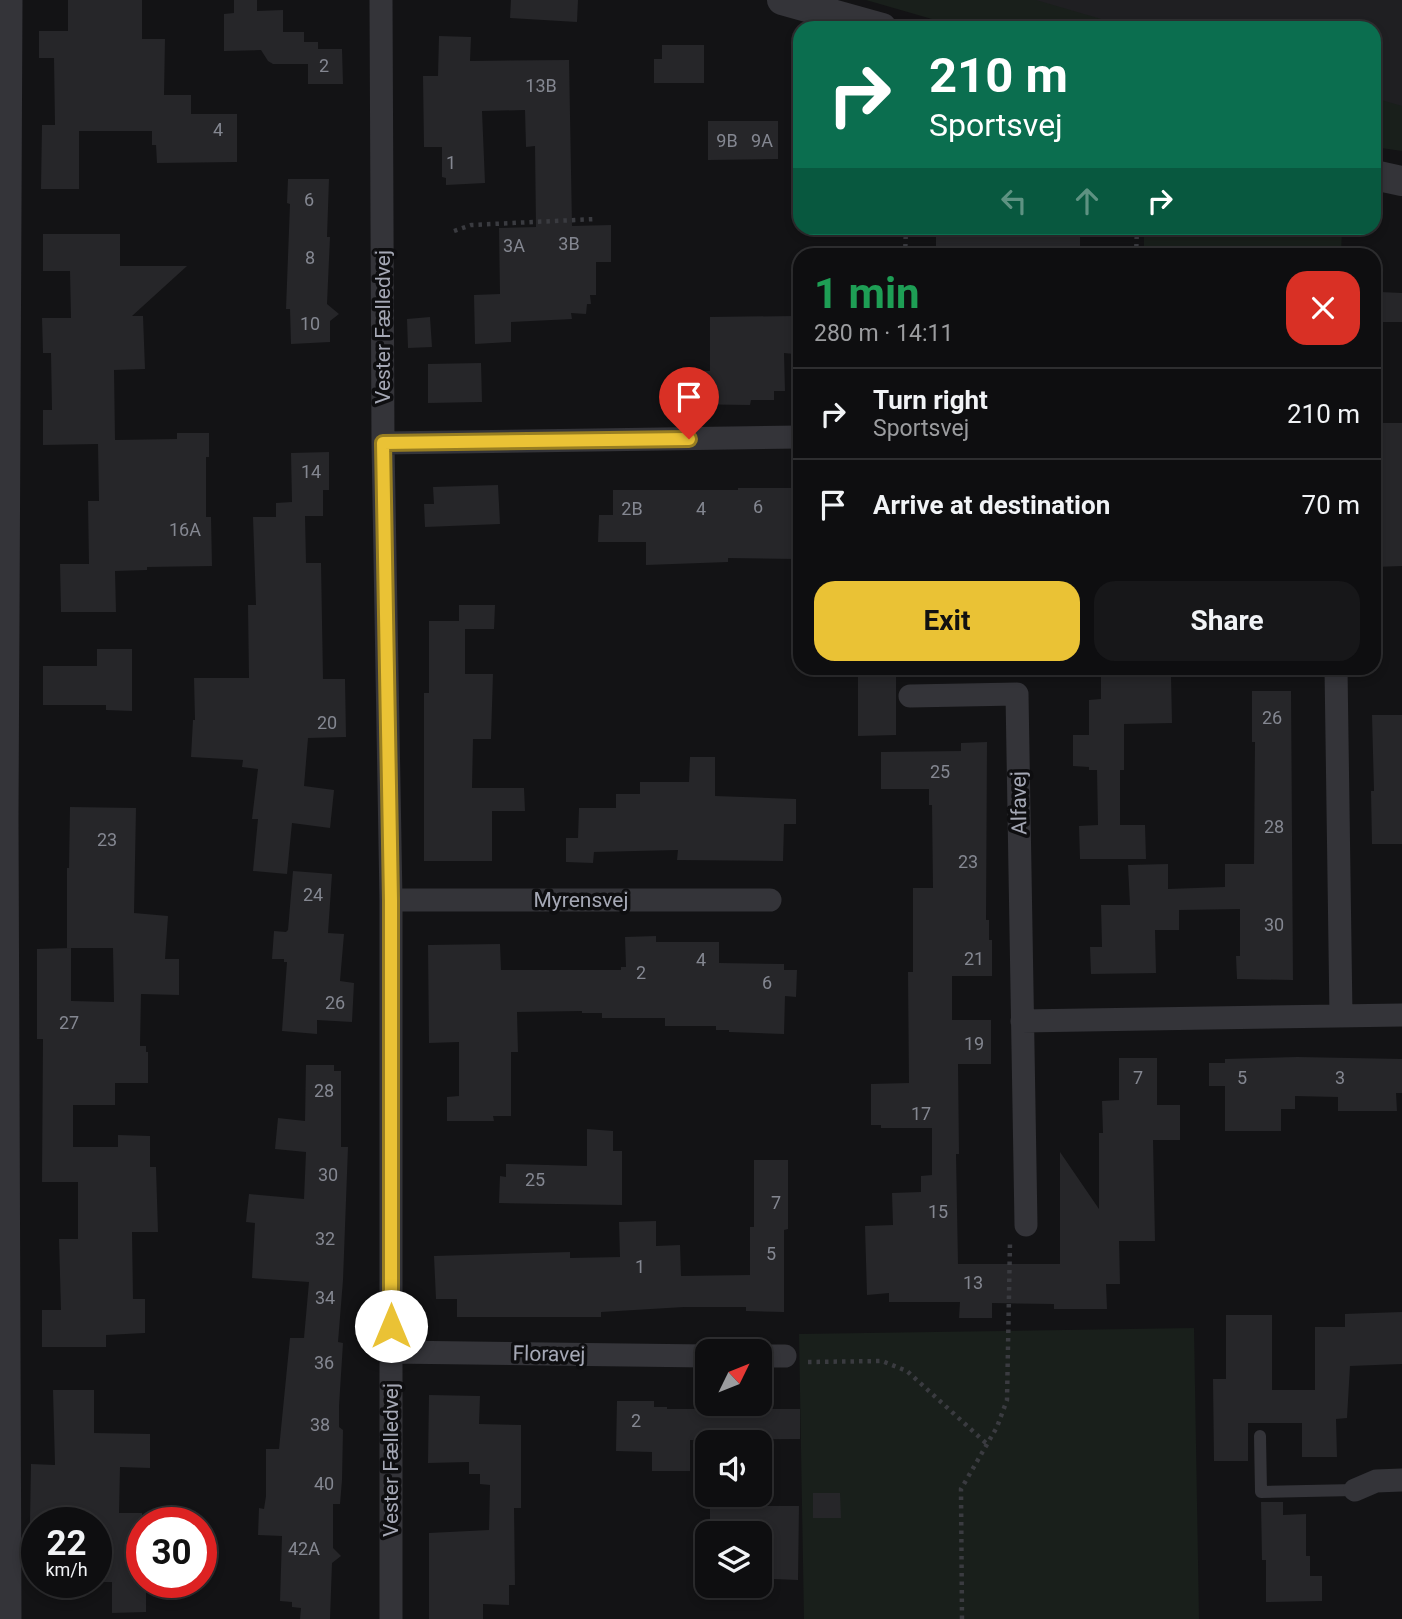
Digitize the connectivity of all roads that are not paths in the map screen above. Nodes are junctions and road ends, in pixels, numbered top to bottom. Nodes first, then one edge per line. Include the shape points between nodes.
1 (11, 0) edge
2 (381, 0) edge
3 (782, 0) edge
4 (857, 21) edge
5 (1381, 176) edge
6 (1402, 181) edge
7 (793, 437) edge
8 (383, 443) junction
9 (1336, 675) edge
10 (910, 696) dead end
11 (3, 819) edge
12 (391, 900) junction
13 (770, 900) dead end
14 (1402, 1015) edge
15 (1341, 1016) junction
16 (1022, 1021) junction
17 (1026, 1224) road end
18 (391, 1352) junction
19 (695, 1356) edge
20 (772, 1356) edge
21 (785, 1356) road end
22 (1260, 1436) dead end
23 (1402, 1479) edge
24 (1355, 1490) joint
25 (10, 1619) edge
26 (391, 1619) edge

1 - 11 street
2 - 8 street, Vester Fælledvej
3 - 4 street
5 - 6 street
7 - 8 street
8 - 12 street, Vester Fælledvej
9 - 15 street
10 - 16 street, Alfavej via 1017,694
11 - 25 street
12 - 13 street, Myrensvej
12 - 18 street, Vester Fælledvej
14 - 15 street
15 - 16 street
16 - 17 street, Alfavej
18 - 19 street, Floravej
18 - 26 street, Vester Fælledvej
20 - 21 street
22 - 24 lane via 1261,1492
23 - 24 street via 1376,1481

